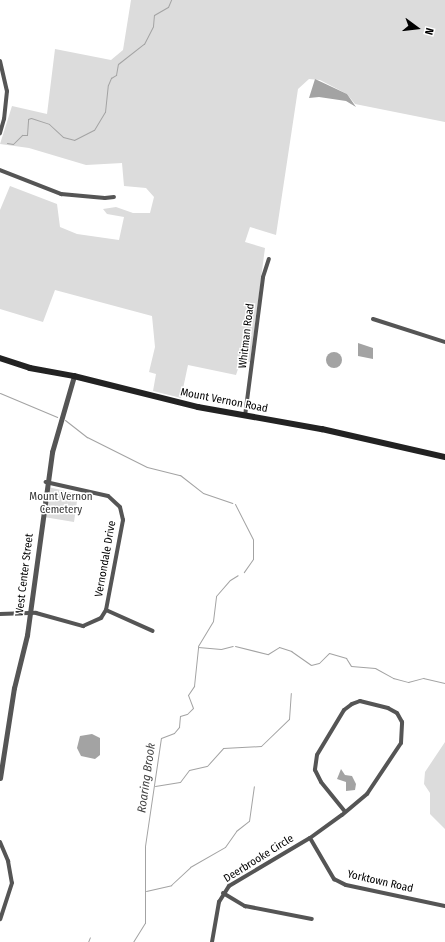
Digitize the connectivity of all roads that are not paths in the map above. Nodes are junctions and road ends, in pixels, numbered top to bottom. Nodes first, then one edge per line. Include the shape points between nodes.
1 (0, 60) edge
2 (0, 133) edge
3 (0, 170) edge
4 (114, 197) dead end
5 (269, 259) dead end
6 (373, 319) dead end
7 (445, 342) edge
8 (0, 358) edge
9 (74, 376) junction
10 (245, 416) junction
11 (445, 456) edge
12 (46, 482) junction
13 (106, 610) junction
14 (0, 614) edge
15 (30, 614) junction
16 (153, 631) dead end
17 (0, 778) edge
18 (345, 812) junction
19 (310, 838) junction
20 (0, 842) edge
21 (223, 893) junction
22 (445, 906) edge
23 (0, 919) edge
24 (312, 919) dead end
25 (212, 942) edge

1 - 2 street via 7,91
3 - 4 street via 61,194
5 - 10 street, Whitman Road via 263,277
6 - 7 street
8 - 9 main road, Mount Vernon Road via 30,368
9 - 10 main road, Mount Vernon Road
9 - 12 street, West Center Street
10 - 11 main road, Mount Vernon Road via 322,429 384,445
12 - 13 street, Vernondale Drive via 108,496 120,507 123,520
12 - 15 street, West Center Street
13 - 15 street, Vernondale Drive via 101,618 83,626 44,614
13 - 16 street
14 - 15 street, Vernondale Drive
15 - 17 street, West Center Street via 14,688
18 - 18 street, Deerbrooke Circle via 321,782 316,770 317,755 344,710 352,704 360,701 388,708 396,713 402,722 401,743 367,794
18 - 19 street, Deerbrooke Circle
19 - 21 street, Deerbrooke Circle via 229,886
19 - 22 street, Yorktown Road via 334,879 346,885
20 - 23 street via 8,861 12,883
21 - 24 street via 245,906
21 - 25 street, Deerbrooke Circle

